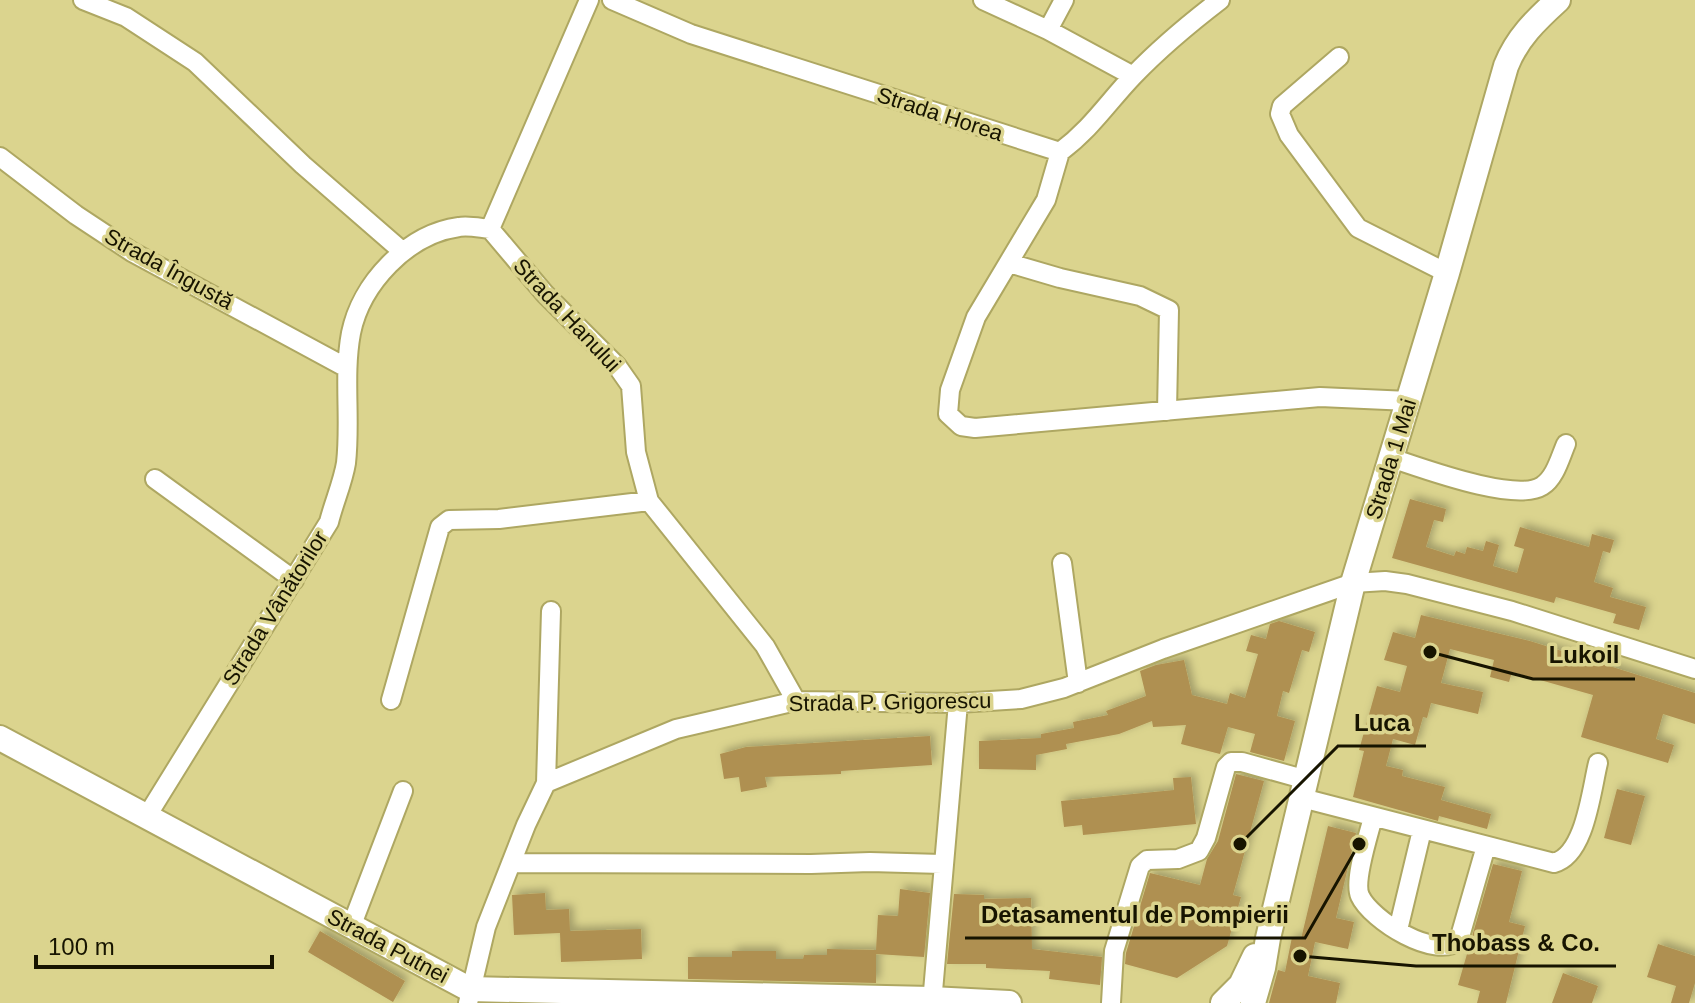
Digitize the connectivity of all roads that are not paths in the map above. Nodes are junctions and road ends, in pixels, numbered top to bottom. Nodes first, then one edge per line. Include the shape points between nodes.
1 (83, 0) edge
2 (589, 0) edge
3 (612, 0) edge
4 (983, 0) edge
5 (1064, 0) edge
6 (1220, 0) edge
7 (1558, 0) edge
8 (1048, 30) junction
9 (1339, 57) dead end
10 (1133, 76) junction
11 (1060, 152) junction
12 (0, 157) edge
13 (490, 229) junction
14 (402, 251) junction
15 (1009, 263) junction
16 (1447, 273) junction
17 (347, 368) junction
18 (1409, 401) junction
19 (1167, 411) junction
20 (1566, 444) dead end
21 (1391, 458) junction
22 (155, 479) dead end
23 (649, 501) junction
24 (1062, 563) dead end
25 (294, 580) junction
26 (1353, 583) junction
27 (551, 611) dead end
28 (1695, 669) edge
29 (1078, 683) junction
30 (391, 700) dead end
31 (796, 701) junction
32 (958, 703) junction
33 (0, 738) edge
34 (1598, 763) dead end
35 (546, 783) junction
36 (1304, 789) junction
37 (403, 791) dead end
38 (147, 816) junction
39 (1373, 817) junction
40 (1422, 830) junction
41 (1486, 846) junction
42 (511, 863) junction
43 (942, 864) junction
44 (351, 927) junction
45 (1398, 930) junction
46 (1268, 938) junction
47 (468, 996) edge
48 (932, 1001) edge
49 (1009, 1003) edge
50 (1111, 1003) edge
51 (1223, 1003) edge
52 (1253, 1003) edge

1 - 14 street via 126,17 195,62
2 - 13 street
3 - 11 street, Strada Horea via 691,34
4 - 8 street
5 - 8 street
6 - 10 street
7 - 16 main road, Strada 1 Mai via 1524,32 1509,57
8 - 10 street
9 - 16 street via 1282,106 1289,135 1358,228
10 - 11 street via 1084,135
11 - 15 street via 1046,200
12 - 17 street, Strada Îngustă via 132,252
13 - 14 street, Strada Vânătorilor via 460,227
13 - 23 street, Strada Hanului via 631,386 636,452
14 - 17 street, Strada Vânătorilor via 360,303
15 - 19 street via 1140,296 1169,310
15 - 19 street via 976,317 950,390 948,414 954,421 975,428
16 - 18 main road, Strada 1 Mai
17 - 25 street, Strada Vânătorilor via 345,467 329,522
18 - 19 street via 1320,397
18 - 21 main road, Strada 1 Mai
20 - 21 street via 1544,486 1521,492
21 - 26 main road, Strada 1 Mai
22 - 25 street
23 - 30 street via 449,520 440,527
23 - 31 street, Strada Hanului via 765,646
24 - 29 street
25 - 38 street, Strada Vânătorilor
26 - 28 street, Strada P. Grigorescu via 1407,584
26 - 29 street, Strada P. Grigorescu
26 - 36 main road, Strada 1 Mai
27 - 35 street
29 - 32 street, Strada P. Grigorescu via 1021,699
31 - 32 street, Strada P. Grigorescu
31 - 35 street, Strada P. Grigorescu via 676,729
32 - 43 street
33 - 38 main road, Strada Putnei
34 - 41 street via 1580,835 1563,861
35 - 42 street
36 - 39 street
36 - 46 main road, Strada 1 Mai
36 - 50 street via 1242,762 1226,767 1199,851 1178,859 1147,860 1140,866 1114,951
37 - 44 street
38 - 44 main road, Strada Putnei
39 - 40 street
39 - 45 street via 1359,895
40 - 41 street
40 - 45 street
41 - 45 street via 1459,940 1452,947 1423,944
42 - 43 street
42 - 47 street via 486,927
43 - 48 street
44 - 47 main road, Strada Putnei
46 - 51 main road, Strada 1 Mai via 1241,985
46 - 52 main road, Strada 1 Mai
47 - 48 main road, Strada Putnei
48 - 49 main road, Strada Putnei

